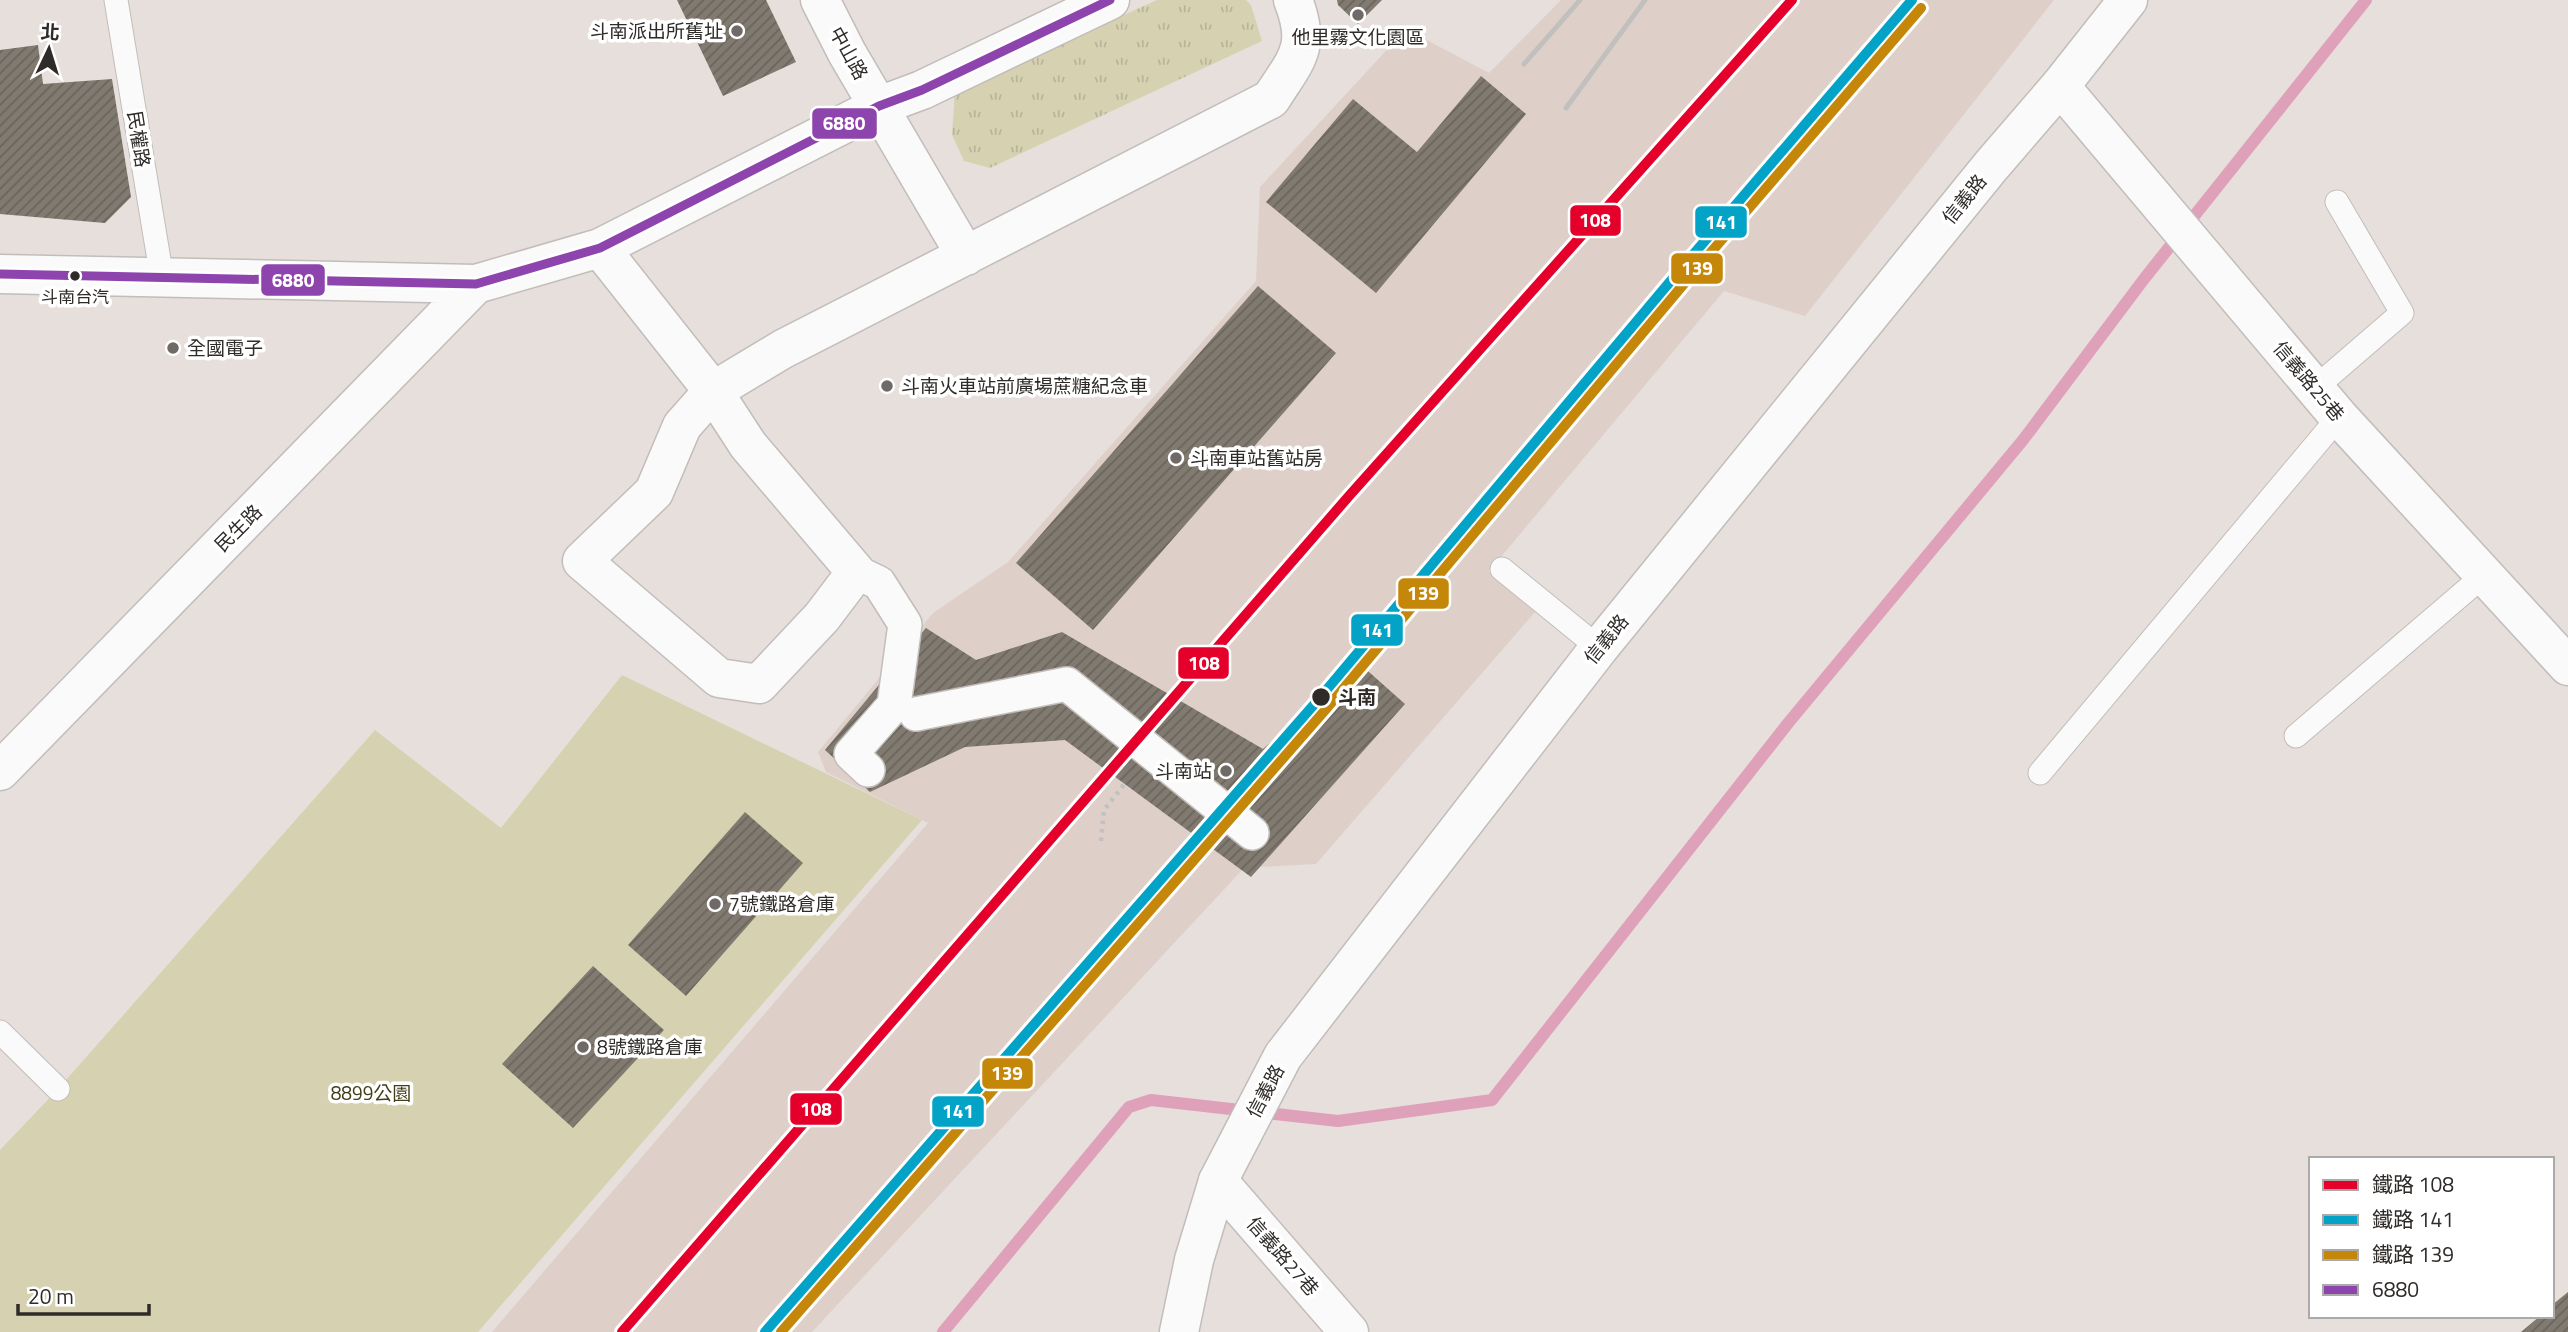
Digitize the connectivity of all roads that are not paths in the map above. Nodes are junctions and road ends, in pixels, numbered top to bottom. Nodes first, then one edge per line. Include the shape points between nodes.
1 (116, 0) edge
2 (820, 0) edge
3 (1110, 0) edge
4 (1293, 0) edge
5 (2128, 0) edge
6 (2060, 86) junction
7 (879, 106) junction
8 (2337, 202) dead end
9 (600, 248) junction
10 (966, 256) junction
11 (0, 274) edge
12 (162, 278) junction
13 (475, 284) junction
14 (2315, 388) junction
15 (713, 391) junction
16 (2339, 417) junction
17 (1502, 569) dead end
18 (856, 572) junction
19 (2483, 576) junction
20 (1599, 648) junction
21 (2568, 666) edge
22 (916, 714) dead end
23 (2296, 736) dead end
24 (868, 770) dead end
25 (0, 771) edge
26 (2040, 773) dead end
27 (1252, 833) dead end
28 (0, 1032) edge
29 (58, 1089) dead end
30 (1218, 1181) junction
31 (1179, 1332) edge
32 (1349, 1332) edge

1 - 12 lane, 民權路
2 - 7 street, 中山路
3 - 7 street
4 - 10 street via 1302,23 1301,50 1271,99
5 - 6 street, 信義路
6 - 14 street, 信義路25巷
6 - 20 street, 信義路
7 - 9 street
7 - 10 street, 中山路
8 - 14 lane via 2402,313
9 - 13 street
9 - 15 street
10 - 15 street via 783,349
11 - 12 street
12 - 13 street
13 - 25 street, 民生路
14 - 16 street, 信義路25巷
15 - 18 street via 748,445
15 - 18 street via 682,426 654,492 582,561 719,678 759,684 822,617
16 - 19 street, 信義路25巷
16 - 26 lane
17 - 20 lane
18 - 24 street via 879,583 905,624 894,705 851,754
19 - 21 street, 信義路25巷
19 - 23 lane
20 - 30 street, 信義路 via 1283,1056
22 - 27 street via 1067,684
28 - 29 lane
30 - 31 street, 信義路
30 - 32 street, 信義路27巷

